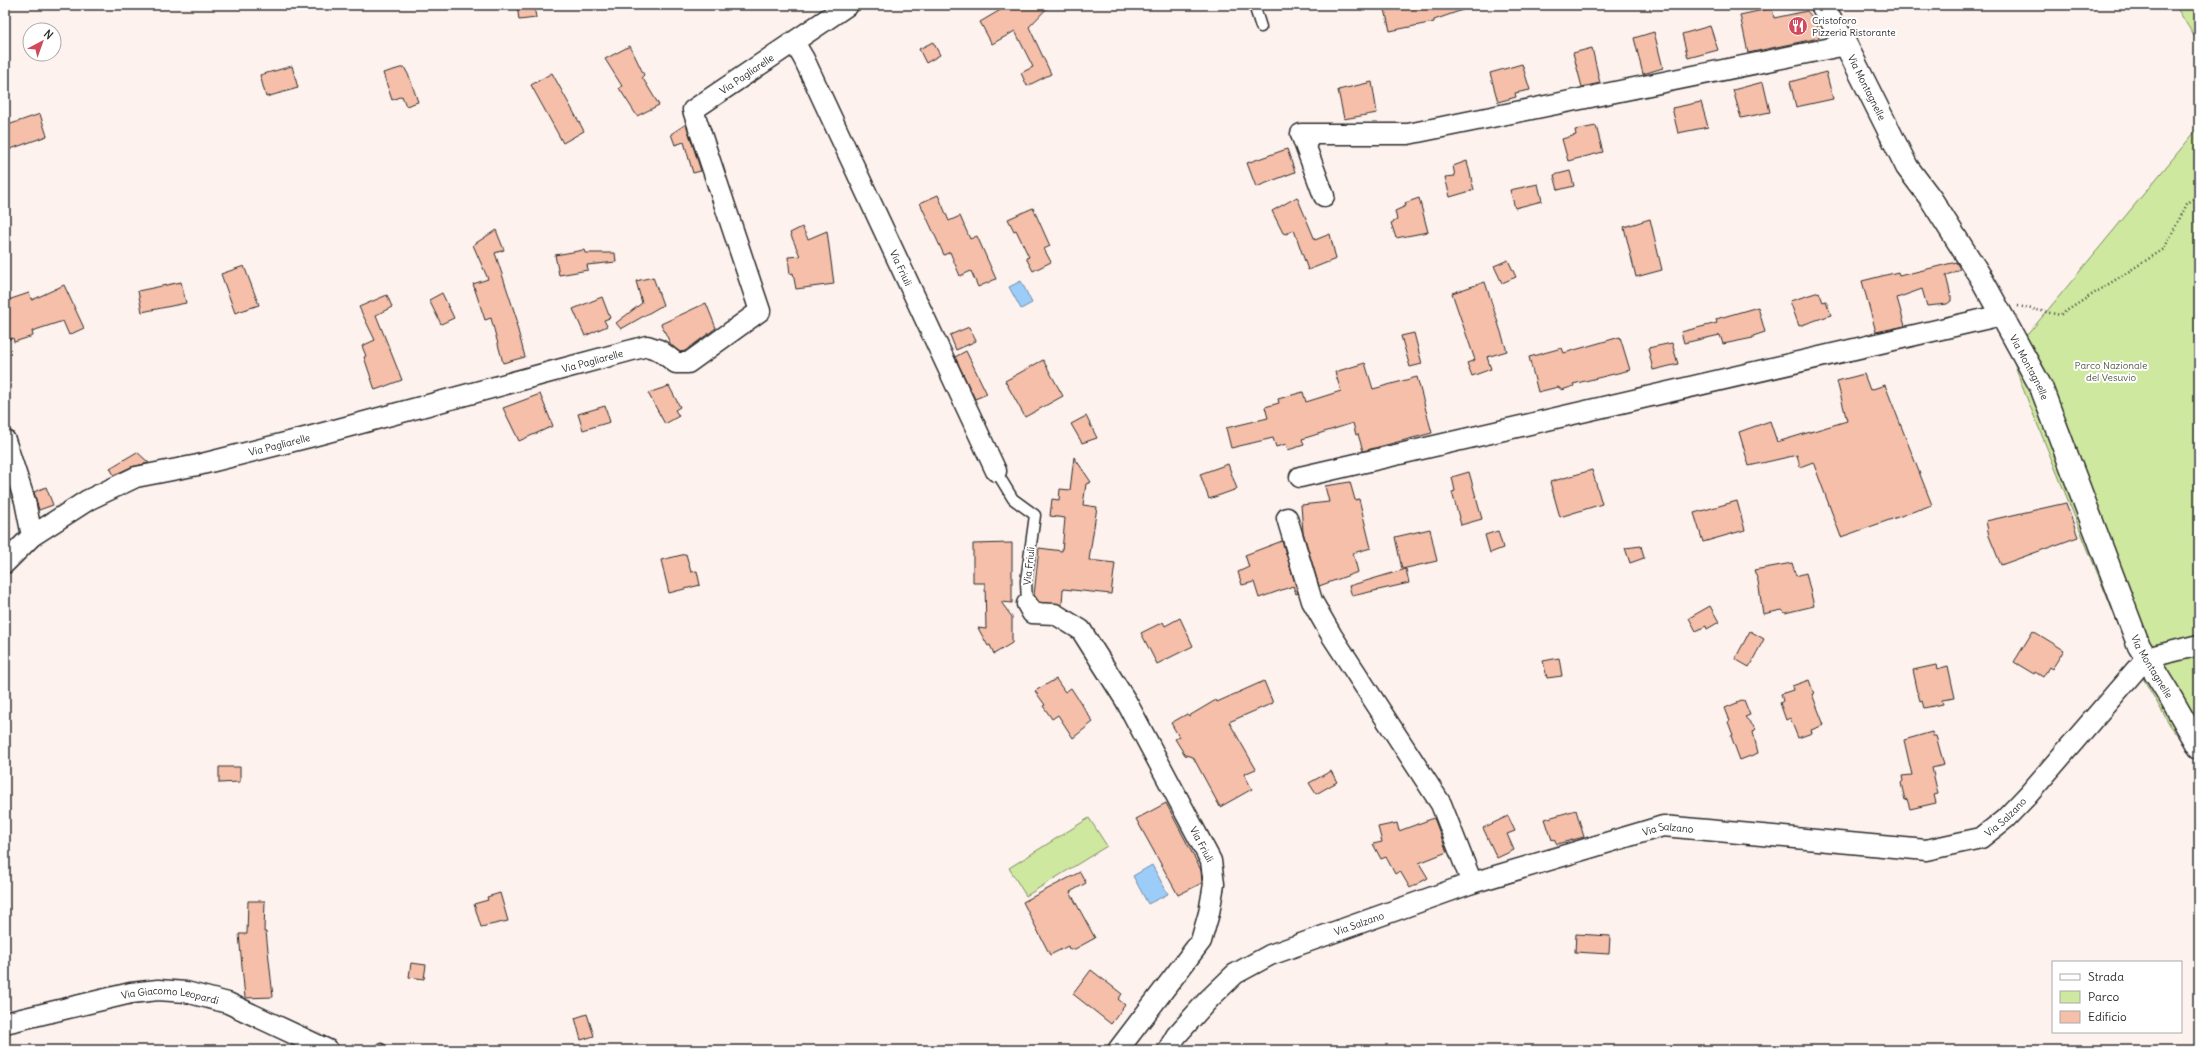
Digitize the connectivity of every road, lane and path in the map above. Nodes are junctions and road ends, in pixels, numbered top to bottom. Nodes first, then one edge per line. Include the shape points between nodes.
1 (848, 5) edge
2 (1254, 5) edge
3 (1822, 5) edge
4 (1261, 27) dead end
5 (794, 42) junction
6 (1846, 45) junction
7 (2199, 193) edge
8 (1324, 196) dead end
9 (2001, 312) junction
10 (5, 440) edge
11 (996, 471) joint
12 (1300, 477) dead end
13 (1287, 518) dead end
14 (32, 536) junction
15 (5, 563) edge
16 (1027, 604) joint
17 (2199, 645) edge
18 (2146, 658) junction
19 (2199, 747) edge
20 (1472, 883) junction
21 (5, 1023) edge
22 (328, 1050) edge
23 (1118, 1050) edge
24 (1168, 1050) edge

1 - 5 street, Via Pagliarelle
2 - 4 lane
3 - 6 street, Via Montagnelle
5 - 11 street, Via Friuli
5 - 14 street, Via Pagliarelle via 693,110 760,311 688,363 676,363 659,350 646,346 309,437 198,465 136,477 88,500
6 - 8 street via 1408,134 1301,134
6 - 9 street, Via Montagnelle via 1907,167 1931,199
7 - 9 path via 2187,204 2164,249 2060,315 2011,305
9 - 12 street
9 - 18 street, Via Montagnelle via 2041,387 2138,646
10 - 14 street via 25,501
11 - 16 lane, Via Friuli via 1013,499 1035,516 1026,581
13 - 20 street via 1312,601 1441,804
14 - 15 street
16 - 23 street, Via Friuli via 1032,613 1055,614 1081,630 1126,701 1211,861 1214,884 1210,913 1201,941
17 - 18 street
18 - 19 street, Via Montagnelle
18 - 20 street, Via Salzano via 2027,796 2005,819 1981,838 1926,850 1663,826
20 - 24 street, Via Salzano via 1270,955 1235,974 1176,1036
21 - 22 street, Via Giacomo Leopardi via 130,993 158,990 186,992 228,1003

